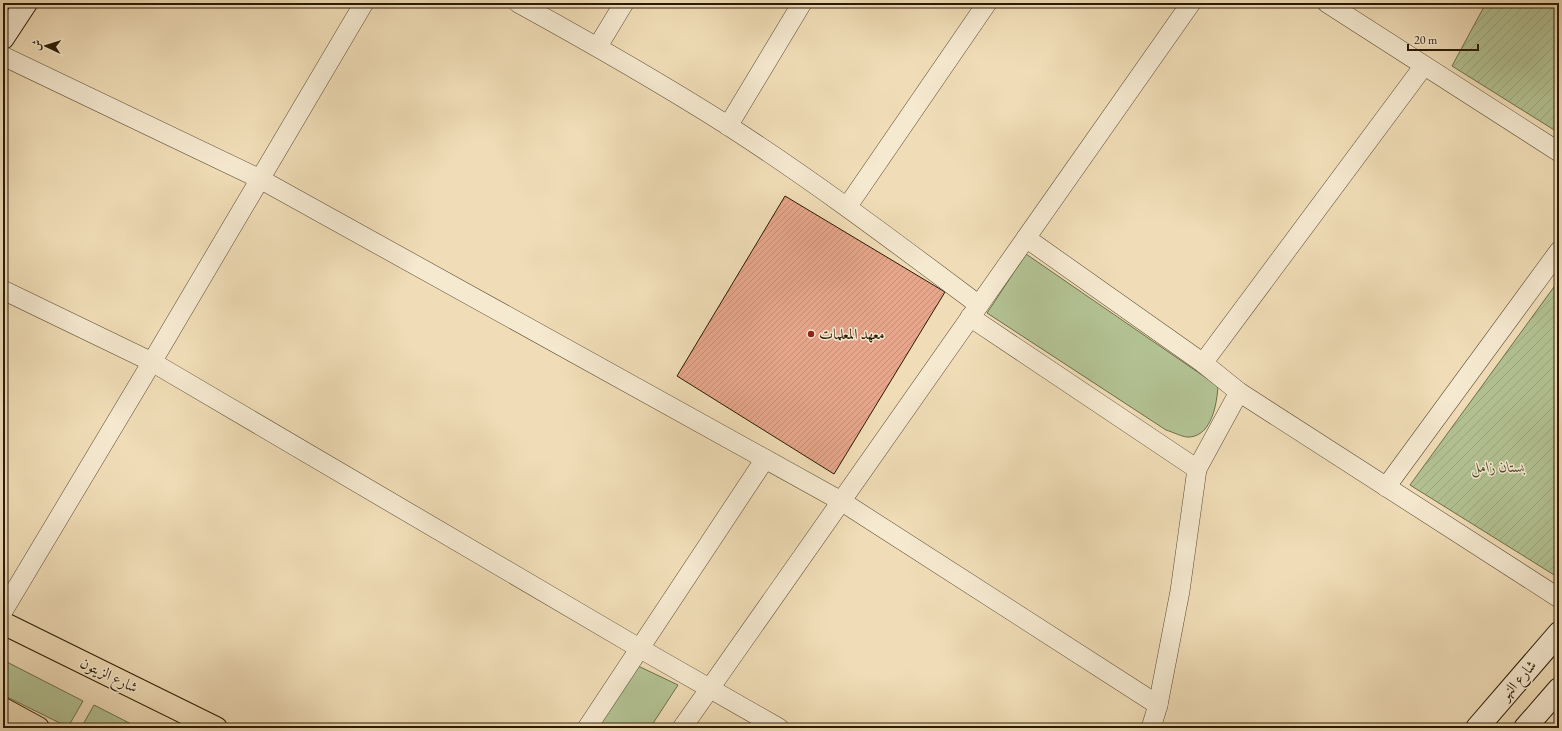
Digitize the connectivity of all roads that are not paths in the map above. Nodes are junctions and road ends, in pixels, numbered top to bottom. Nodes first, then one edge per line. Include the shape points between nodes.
1 (26, 3) edge
2 (364, 3) edge
3 (518, 3) edge
4 (624, 3) edge
5 (802, 3) edge
6 (986, 3) edge
7 (1191, 3) edge
8 (1327, 3) edge
9 (3, 38) edge
10 (598, 46) junction
11 (3, 56) edge
12 (1424, 66) junction
13 (728, 126) junction
14 (1559, 152) edge
15 (260, 179) junction
16 (847, 207) junction
17 (1026, 238) junction
18 (1559, 251) edge
19 (3, 290) edge
20 (975, 311) junction
21 (152, 362) junction
22 (1203, 363) junction
23 (1239, 392) junction
24 (765, 459) junction
25 (1197, 469) junction
26 (1386, 487) junction
27 (841, 501) junction
28 (1559, 598) edge
29 (3, 611) edge
30 (3, 623) edge
31 (1555, 645) edge
32 (639, 648) junction
33 (709, 688) junction
34 (1559, 689) edge
35 (1158, 705) junction
36 (3, 709) edge
37 (38, 728) edge
38 (216, 728) edge
39 (587, 728) edge
40 (682, 728) edge
41 (779, 728) edge
42 (1151, 728) edge
43 (1476, 728) edge
44 (1525, 728) edge

1 - 9 main road
2 - 15 street
3 - 10 street
4 - 10 street
5 - 13 street
6 - 16 street
7 - 17 street
8 - 12 street
10 - 13 street
11 - 15 street
12 - 14 street
12 - 22 street
13 - 16 street
15 - 21 street
15 - 24 street
16 - 20 street
17 - 20 street
17 - 22 street
18 - 26 street
19 - 21 street
20 - 25 street
20 - 27 street
21 - 29 street
21 - 32 street
22 - 23 street
23 - 25 street
23 - 26 street
24 - 27 street
24 - 32 street
25 - 35 street via 1180,591
26 - 28 street
27 - 33 street
27 - 35 street
30 - 38 main road, شارع الزيتون
31 - 43 main road, شارع النهر
32 - 33 street
32 - 39 street
33 - 40 street
33 - 41 street
34 - 44 main road
35 - 42 street
36 - 37 main road

